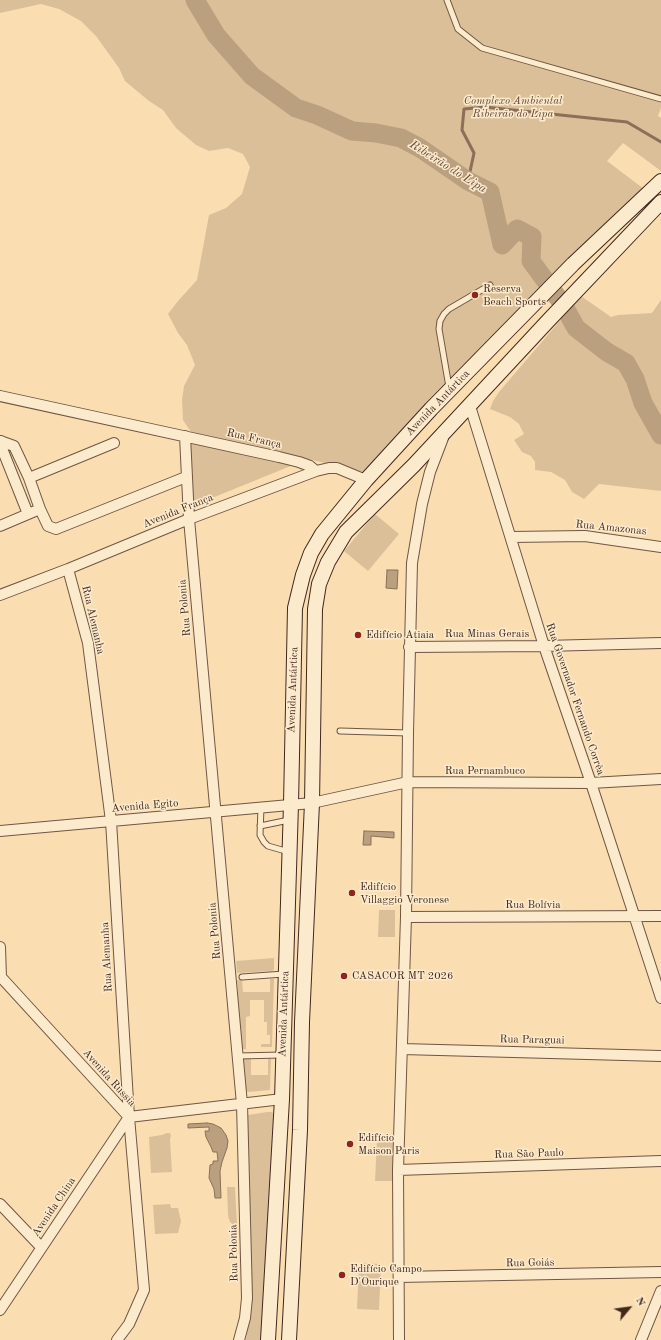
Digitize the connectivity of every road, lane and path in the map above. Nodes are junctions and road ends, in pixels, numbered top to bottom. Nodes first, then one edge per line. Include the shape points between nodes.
1 (447, 0) edge
2 (661, 99) edge
3 (661, 181) edge
4 (661, 202) edge
5 (490, 285) dead end
6 (450, 390) junction
7 (0, 396) edge
8 (470, 406) junction
9 (447, 429) junction
10 (185, 436) junction
11 (1, 441) edge
12 (114, 443) dead end
13 (316, 470) junction
14 (186, 477) junction
15 (29, 478) junction
16 (366, 480) junction
17 (386, 493) junction
18 (40, 509) junction
19 (28, 514) junction
20 (189, 519) junction
21 (0, 526) edge
22 (511, 537) junction
23 (661, 547) edge
24 (68, 569) junction
25 (0, 595) edge
26 (661, 643) edge
27 (544, 646) junction
28 (410, 647) junction
29 (340, 732) dead end
30 (408, 733) junction
31 (661, 779) edge
32 (408, 782) junction
33 (592, 784) junction
34 (312, 803) junction
35 (291, 804) junction
36 (261, 807) junction
37 (216, 812) junction
38 (290, 820) junction
39 (111, 821) junction
40 (260, 826) junction
41 (0, 831) edge
42 (289, 852) junction
43 (661, 916) edge
44 (406, 917) junction
45 (634, 917) junction
46 (0, 947) edge
47 (285, 974) junction
48 (1, 977) edge
49 (242, 977) dead end
50 (661, 998) edge
51 (283, 1020) junction
52 (302, 1022) junction
53 (402, 1049) junction
54 (282, 1055) junction
55 (238, 1056) junction
56 (661, 1056) edge
57 (282, 1099) junction
58 (242, 1104) junction
59 (129, 1117) junction
60 (661, 1161) edge
61 (398, 1170) junction
62 (0, 1204) edge
63 (41, 1247) junction
64 (661, 1272) edge
65 (399, 1277) junction
66 (661, 1291) edge
67 (0, 1310) edge
68 (117, 1340) edge
69 (238, 1340) edge
70 (268, 1340) edge
71 (289, 1340) edge
72 (399, 1340) edge
73 (641, 1340) edge

1 - 2 lane via 458,29 482,48
3 - 6 main road, Avenida Antártica via 573,264
4 - 8 main road, Avenida Antártica
5 - 6 lane via 449,309 440,321 439,329
6 - 16 main road, Avenida Antártica
7 - 10 street, Rua França
8 - 9 main road, Avenida Antártica
8 - 22 street, Rua Governador Fernando Corrêa
9 - 17 main road, Avenida Antártica
9 - 28 street via 430,472 418,526 412,563
10 - 13 street, Rua França via 299,462
10 - 14 street
11 - 15 street via 14,446
11 - 19 street
12 - 15 street
13 - 16 street, Avenida França via 337,468
13 - 20 street, Avenida França
14 - 18 street via 56,529 48,526
14 - 20 street
15 - 18 street
16 - 17 main road
16 - 35 main road, Avenida Antártica via 322,534 303,575 296,608
17 - 34 main road, Avenida Antártica via 346,532 328,562 319,584 315,610
18 - 19 street
19 - 21 street
20 - 24 street, Avenida França
20 - 37 street, Rua Polonia
22 - 23 street, Rua Amazonas via 585,536
22 - 27 street, Rua Governador Fernando Corrêa
24 - 25 street, Avenida França
24 - 39 street, Rua Alemanha via 88,643
26 - 27 street, Rua Minas Gerais
27 - 28 street, Rua Minas Gerais
27 - 33 street, Rua Governador Fernando Corrêa
28 - 30 street
29 - 30 lane
30 - 32 street
31 - 33 street, Rua Pernambuco
32 - 33 street, Rua Pernambuco
32 - 34 street, Rua Pernambuco
32 - 44 street
33 - 45 street, Rua Governador Fernando Corrêa
34 - 35 street, Rua Pernambuco
34 - 52 main road, Avenida Antártica
35 - 36 street, Avenida Egito
35 - 38 main road, Avenida Antártica
36 - 37 street, Avenida Egito
36 - 40 lane
37 - 39 street, Avenida Egito
37 - 55 street, Rua Polonia
38 - 40 lane
38 - 42 main road, Avenida Antártica
39 - 41 street, Avenida Egito
39 - 59 street, Rua Alemanha
40 - 42 lane via 260,835 268,846
42 - 47 main road, Avenida Antártica
43 - 45 street, Rua Bolívia
44 - 45 street, Rua Bolívia
44 - 53 street
45 - 50 street, Rua Governador Fernando Corrêa
46 - 48 street
47 - 49 lane
47 - 51 main road, Avenida Antártica
48 - 59 street, Avenida Russia
51 - 52 main road
51 - 54 main road, Avenida Antártica
52 - 71 main road, Avenida Antártica via 300,1130
53 - 56 street, Rua Paraguai
53 - 61 street
54 - 55 lane
54 - 57 main road, Avenida Antártica
55 - 58 street, Rua Polonia
57 - 58 street, Avenida Russia
57 - 70 main road, Avenida Antártica
58 - 59 street, Avenida Russia
58 - 69 street, Rua Polonia via 247,1298 245,1318
59 - 63 street, Avenida China
59 - 68 street, Rua Alemanha via 144,1290 129,1324
60 - 61 street, Rua São Paulo
61 - 65 street
62 - 63 street
63 - 67 street, Avenida China
64 - 65 street, Rua Goiás
65 - 72 street
66 - 73 street

